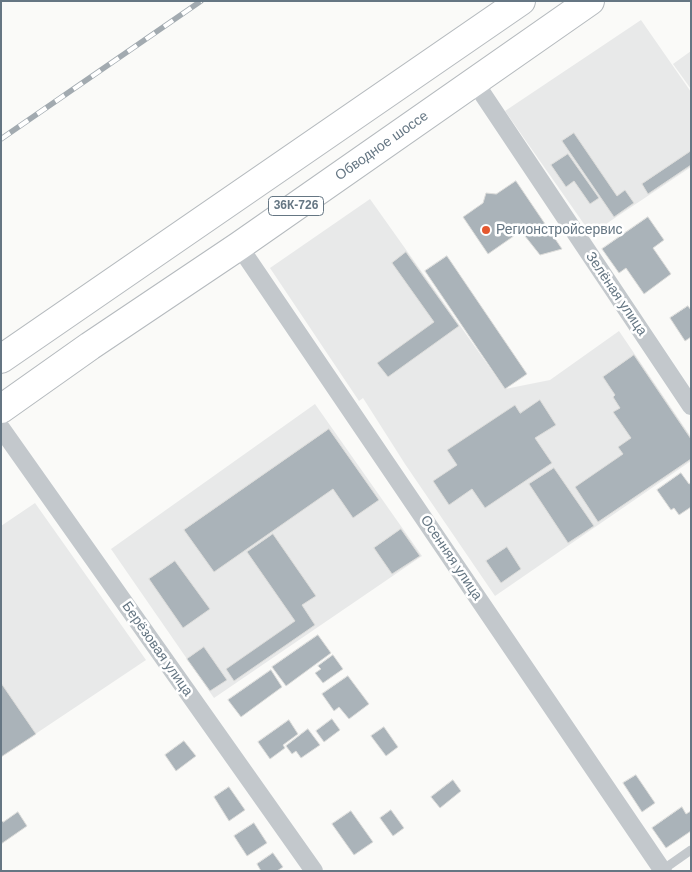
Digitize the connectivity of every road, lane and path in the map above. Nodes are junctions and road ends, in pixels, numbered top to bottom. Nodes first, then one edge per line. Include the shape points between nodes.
1 (521, 1) edge
2 (590, 1) edge
3 (474, 81) junction
4 (239, 246) junction
5 (1, 359) edge
6 (691, 406) edge
7 (1, 409) edge
8 (1, 428) edge
9 (691, 850) edge
10 (662, 870) edge
11 (314, 871) edge

1 - 5 main road, 36К-726
2 - 3 main road, Обводное шоссе / 36К-726
3 - 4 main road, Обводное шоссе / 36К-726
3 - 6 street, Зелёная улица
4 - 7 main road, Обводное шоссе / 36К-726
4 - 10 street, Осенняя улица
8 - 11 street, Берёзовая улица
9 - 10 lane

